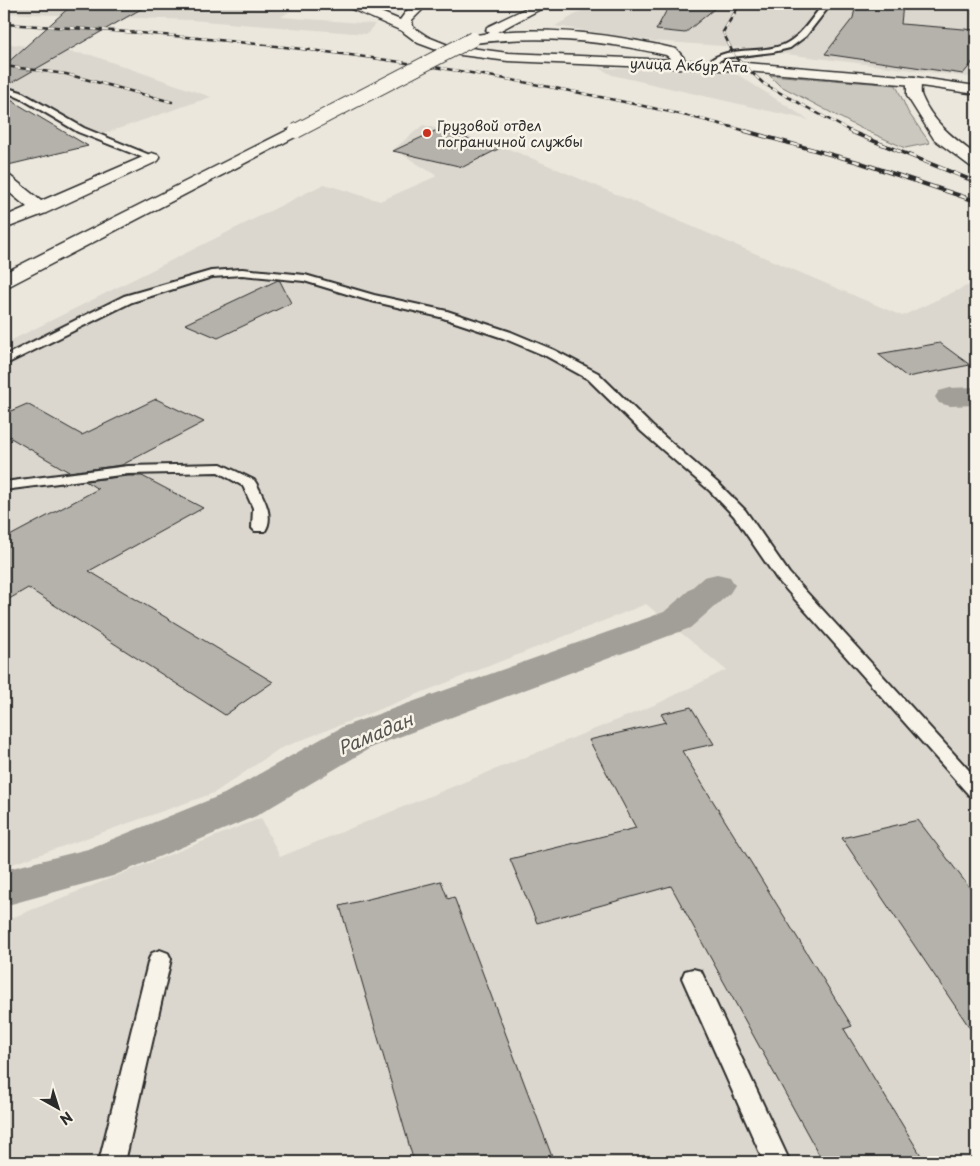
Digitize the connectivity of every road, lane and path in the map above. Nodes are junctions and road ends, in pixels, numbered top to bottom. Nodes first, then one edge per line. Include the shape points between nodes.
1 (351, 4) edge
2 (422, 4) edge
3 (544, 4) edge
4 (828, 4) edge
5 (407, 28) junction
6 (473, 39) junction
7 (673, 63) junction
8 (709, 65) junction
9 (914, 81) junction
10 (4, 89) edge
11 (976, 90) edge
12 (152, 158) joint
13 (976, 163) edge
14 (4, 180) edge
15 (40, 209) junction
16 (4, 224) edge
17 (4, 282) edge
18 (4, 361) edge
19 (4, 486) edge
20 (260, 528) dead end
21 (976, 790) edge
22 (160, 959) dead end
23 (693, 978) dead end
24 (112, 1162) edge
25 (777, 1162) edge

1 - 5 main road, улица Акбур Ата
2 - 5 main road via 406,20
3 - 6 main road
4 - 8 lane via 803,34 787,46 722,56
5 - 7 main road, улица Акбур Ата via 423,40 445,49 476,54
6 - 7 main road via 526,33 603,38 671,52 677,58
6 - 17 main road, bridge
7 - 8 main road, улица Акбур Ата
8 - 9 main road, улица Акбур Ата
9 - 11 main road, улица Акбур Ата
9 - 13 main road via 914,96 940,136
10 - 12 lane via 19,93 57,118 97,138
12 - 15 main road
14 - 15 main road
15 - 16 main road
18 - 21 lane via 128,299 211,274 242,272 305,278 371,298 443,314 550,353 594,376 740,513 783,576
19 - 20 lane via 128,470 221,468 249,483 261,508
22 - 24 lane
23 - 25 lane

